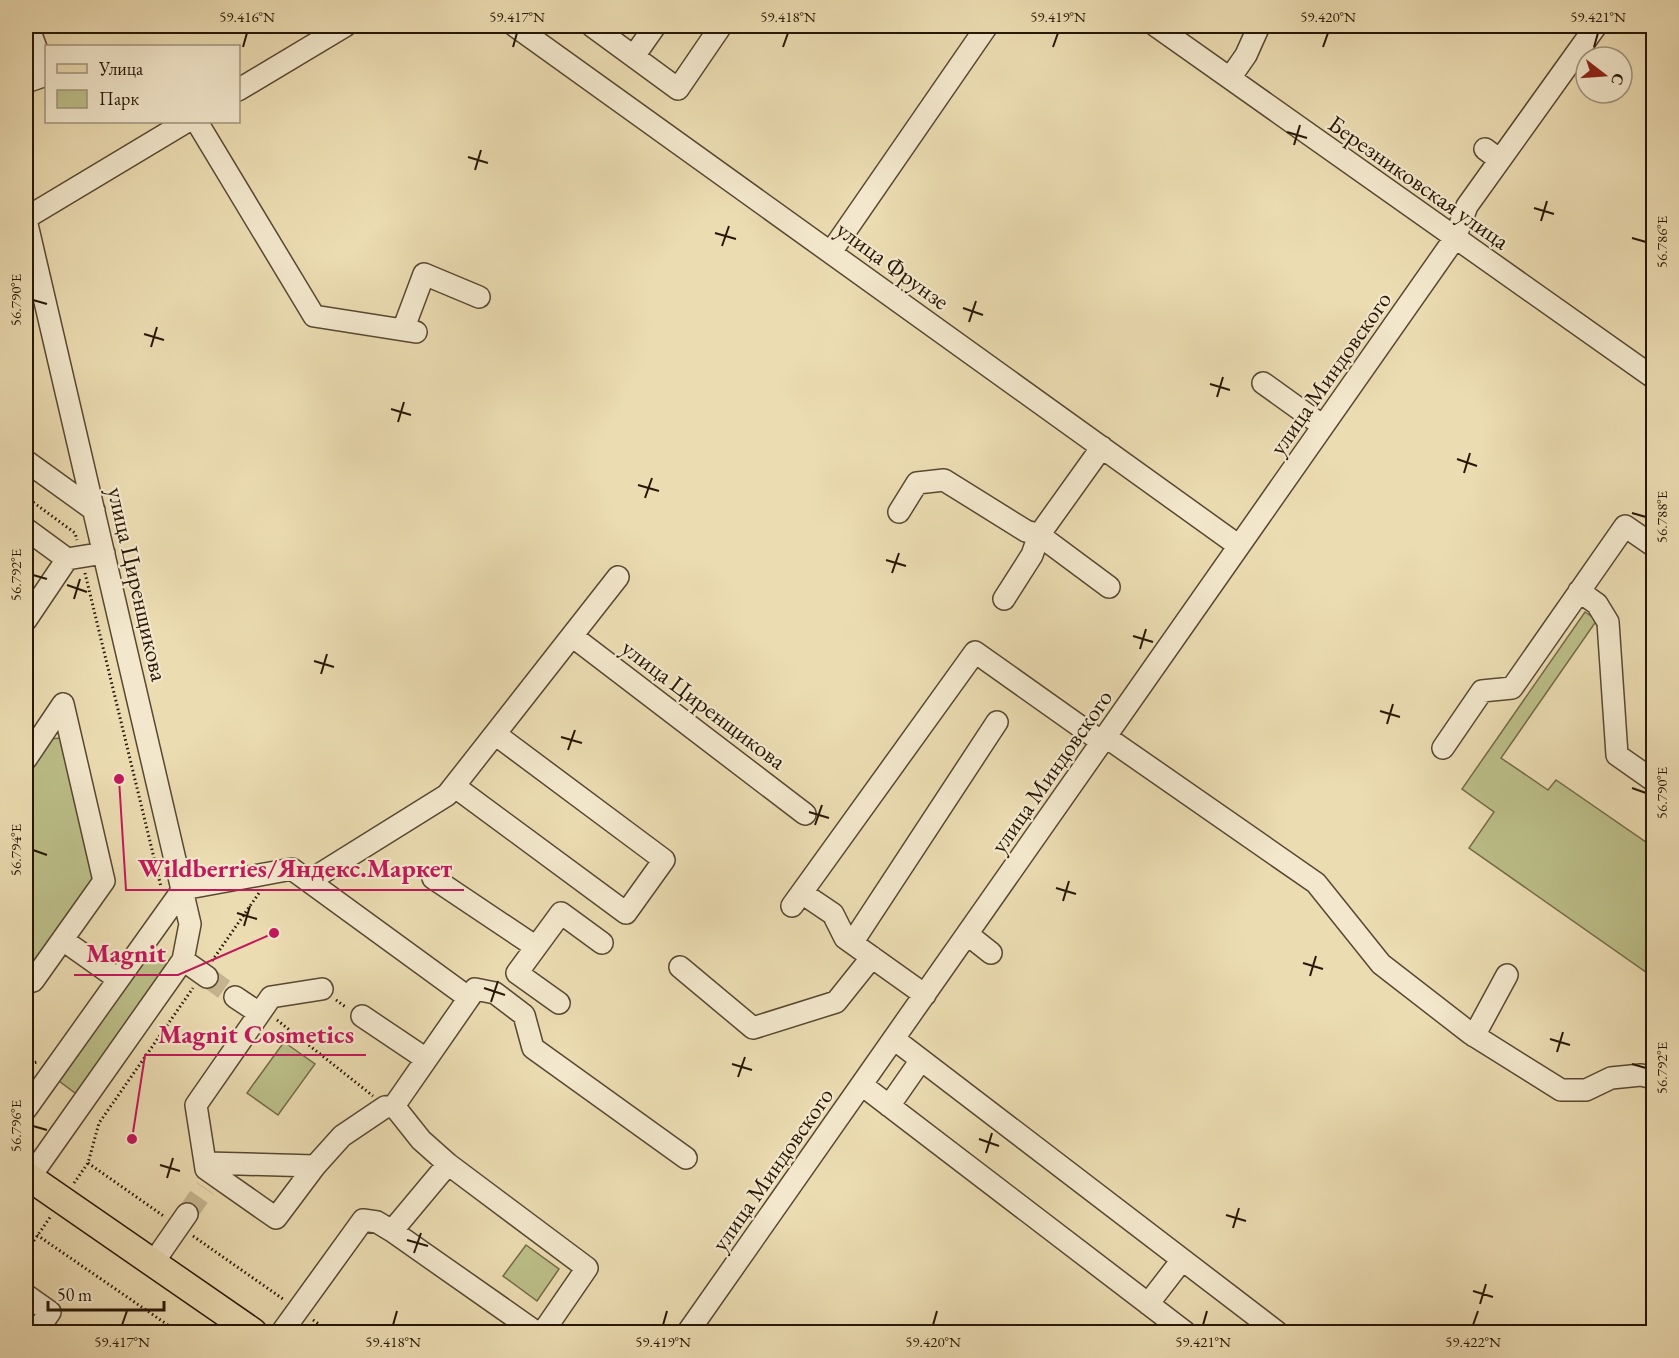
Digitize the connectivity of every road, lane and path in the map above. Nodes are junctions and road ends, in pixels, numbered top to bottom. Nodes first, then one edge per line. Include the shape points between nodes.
1 (28, 26) edge
2 (345, 26) edge
3 (515, 26) edge
4 (592, 26) edge
5 (655, 26) edge
6 (721, 26) edge
7 (987, 26) edge
8 (1156, 26) edge
9 (1259, 26) edge
10 (1596, 26) edge
11 (634, 56) junction
12 (45, 72) edge
13 (45, 75) edge
14 (1230, 78) junction
15 (26, 82) edge
16 (240, 89) edge
17 (184, 123) edge
18 (198, 123) edge
19 (26, 219) edge
20 (1455, 238) junction
21 (831, 252) junction
22 (33, 287) edge
23 (479, 297) dead end
24 (1652, 374) edge
25 (1263, 383) dead end
26 (1323, 426) junction
27 (1102, 447) junction
28 (26, 461) edge
29 (26, 497) edge
30 (94, 510) junction
31 (899, 512) dead end
32 (26, 529) edge
33 (1039, 535) junction
34 (1239, 546) junction
35 (1653, 546) edge
36 (104, 553) junction
37 (74, 559) junction
38 (618, 577) dead end
39 (1109, 587) dead end
40 (1579, 591) junction
41 (1004, 599) dead end
42 (26, 620) edge
43 (572, 636) junction
44 (998, 722) dead end
45 (495, 734) junction
46 (1104, 739) junction
47 (1443, 748) dead end
48 (26, 759) edge
49 (1653, 781) edge
50 (454, 786) junction
51 (805, 814) dead end
52 (433, 878) dead end
53 (309, 881) junction
54 (172, 891) junction
55 (259, 894) dead end
56 (967, 934) junction
57 (63, 940) junction
58 (602, 943) dead end
59 (852, 943) junction
60 (536, 947) junction
61 (991, 953) dead end
62 (872, 957) junction
63 (183, 960) junction
64 (681, 967) dead end
65 (205, 975) junction
66 (1507, 975) dead end
67 (118, 979) junction
68 (26, 983) edge
69 (542, 990) junction
70 (328, 994) joint
71 (925, 995) junction
72 (235, 997) tunnel mouth
73 (469, 998) junction
74 (560, 1003) dead end
75 (261, 1011) junction
76 (358, 1015) joint
77 (524, 1015) junction
78 (1474, 1036) junction
79 (894, 1039) junction
80 (426, 1059) junction
81 (44, 1060) dead end
82 (921, 1060) junction
83 (26, 1064) edge
84 (1653, 1078) edge
85 (862, 1085) junction
86 (889, 1106) junction
87 (389, 1107) junction
88 (78, 1108) junction
89 (26, 1109) edge
90 (99, 1122) junction
91 (686, 1158) dead end
92 (448, 1164) junction
93 (315, 1166) junction
94 (208, 1175) junction
95 (27, 1176) edge
96 (183, 1220) junction
97 (392, 1231) junction
98 (37, 1235) dead end
99 (1182, 1260) junction
100 (153, 1263) junction
101 (26, 1295) edge
102 (1148, 1304) junction
103 (298, 1310) junction
104 (36, 1332) edge
105 (178, 1332) edge
106 (253, 1332) edge
107 (282, 1332) edge
108 (330, 1332) edge
109 (536, 1332) edge
110 (543, 1332) edge
111 (688, 1332) edge
112 (1185, 1332) edge
113 (1277, 1332) edge

1 - 12 street
2 - 16 street
3 - 21 street, улица Фрунзе
4 - 11 street
5 - 11 street
6 - 11 street via 678,89
7 - 21 street
8 - 14 street, Березниковская улица
9 - 14 street
10 - 20 street, улица Миндовского via 1492,155
13 - 15 street
14 - 20 street, Березниковская улица
17 - 19 street
18 - 23 street via 314,315 409,331 424,274
19 - 22 street, улица Циренщикова
20 - 24 street, Березниковская улица
20 - 26 street, улица Миндовского
21 - 27 street, улица Фрунзе
22 - 30 street, улица Циренщикова
25 - 26 street
26 - 34 street, улица Миндовского
27 - 33 street
27 - 34 street, улица Фрунзе
28 - 30 street
29 - 37 path via 75,533
30 - 36 street, улица Циренщикова
31 - 33 street via 917,483 944,480 1026,531
32 - 37 street
33 - 39 street
33 - 41 street via 1032,555
34 - 46 street, улица Миндовского
35 - 40 street via 1625,526
36 - 37 street
36 - 54 street, улица Циренщикова
37 - 42 street
37 - 54 path
38 - 43 street
40 - 47 street via 1512,688 1482,691
40 - 49 street via 1596,604 1608,622 1617,755
43 - 45 street
43 - 51 street, улица Циренщикова
44 - 59 street
45 - 50 street
45 - 50 street via 664,860 626,913
46 - 56 street, улица Миндовского
46 - 59 street via 975,652 797,899 833,914 845,938
46 - 78 street via 1316,883 1381,963
48 - 57 street via 63,704 104,881
50 - 53 street via 447,795
52 - 60 street
53 - 54 street via 292,869
53 - 73 street
54 - 63 street, улица Циренщикова via 190,924
54 - 67 street
55 - 65 path
56 - 61 street
56 - 71 street, улица Миндовского
57 - 67 street
57 - 68 street via 33,981
58 - 60 street via 561,913
59 - 62 street
60 - 69 street via 517,973
62 - 64 street via 836,1002 753,1028
62 - 71 street
63 - 65 street
63 - 88 street
65 - 90 path
66 - 78 street
67 - 89 street
69 - 74 street
69 - 77 street
70 - 75 street via 271,997
70 - 76 path
71 - 79 street, улица Миндовского
72 - 75 street
73 - 77 street via 476,989 495,993
73 - 80 street
75 - 87 path
75 - 94 street via 196,1105
76 - 80 street
77 - 91 street via 533,1048
78 - 84 street via 1561,1090 1586,1090 1611,1078
79 - 82 street
79 - 85 street, улица Миндовского
80 - 87 street
81 - 83 path
82 - 86 street
82 - 99 street
85 - 86 street
85 - 111 street, улица Миндовского
86 - 102 street
87 - 92 street
87 - 93 street via 342,1136
88 - 90 path
88 - 95 street
90 - 96 path via 88,1162
92 - 97 street
92 - 110 street via 587,1268
93 - 94 street
93 - 94 street via 276,1218
95 - 100 main road
96 - 100 street
96 - 103 path
97 - 103 street via 377,1222 363,1220
97 - 109 street
98 - 105 path
99 - 102 street
99 - 113 street
100 - 106 main road
101 - 104 street via 50,1312
102 - 112 street
103 - 107 street
103 - 108 path

